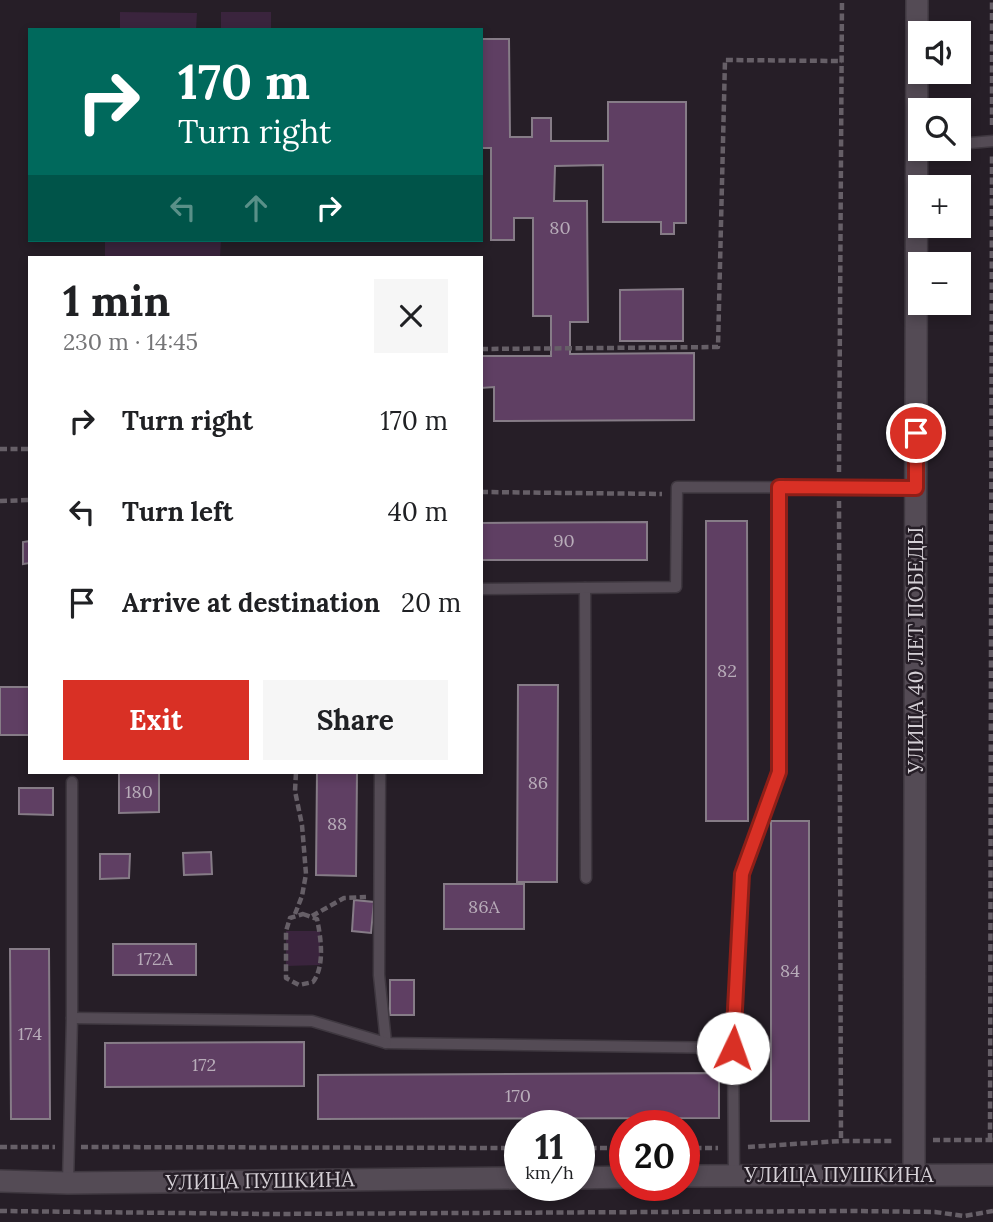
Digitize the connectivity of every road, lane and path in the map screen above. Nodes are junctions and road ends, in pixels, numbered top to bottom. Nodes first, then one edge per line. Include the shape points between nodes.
1 (842, 0) edge
2 (917, 0) edge
3 (992, 0) edge
4 (842, 61) junction
5 (918, 98) edge
6 (992, 141) edge
7 (971, 143) edge
8 (918, 161) edge
9 (483, 349) edge
10 (0, 449) edge
11 (28, 449) edge
12 (779, 487) junction
13 (839, 488) junction
14 (916, 488) junction
15 (483, 492) edge
16 (677, 494) junction
17 (28, 500) edge
18 (0, 501) edge
19 (585, 587) junction
20 (483, 589) edge
21 (296, 774) edge
22 (380, 774) edge
23 (72, 782) dead end
24 (586, 878) dead end
25 (380, 896) junction
26 (295, 915) junction
27 (312, 916) junction
28 (72, 1018) junction
29 (386, 1043) junction
30 (733, 1048) junction
31 (916, 1140) junction
32 (991, 1140) edge
33 (841, 1141) junction
34 (0, 1147) edge
35 (69, 1147) junction
36 (504, 1148) edge
37 (700, 1148) edge
38 (733, 1148) junction
39 (914, 1174) junction
40 (993, 1175) edge
41 (700, 1176) edge
42 (734, 1176) junction
43 (504, 1178) edge
44 (0, 1181) edge
45 (68, 1183) junction
46 (0, 1211) edge
47 (993, 1211) edge

1 - 4 path
2 - 5 street, УЛИЦА 40 ЛЕТ ПОБЕДЫ
3 - 6 path
4 - 9 path via 725,60 718,347
4 - 13 path
6 - 7 lane
6 - 32 path
8 - 14 street, УЛИЦА 40 ЛЕТ ПОБЕДЫ
10 - 11 path
12 - 13 lane
12 - 16 lane via 677,487
12 - 30 lane via 779,772 742,874
13 - 14 lane
13 - 33 path
14 - 31 street, УЛИЦА 40 ЛЕТ ПОБЕДЫ
15 - 16 path
16 - 19 lane via 676,587
17 - 18 path
19 - 20 lane
19 - 24 lane
21 - 26 path via 306,874
22 - 25 lane
23 - 28 lane
25 - 27 path via 344,898
25 - 29 lane via 379,975
26 - 27 path
26 - 27 path via 286,931 286,978 299,985 313,982 320,965 320,931
28 - 29 lane via 312,1021
28 - 35 lane
29 - 30 lane
30 - 38 lane
31 - 32 path
31 - 33 path
31 - 39 street, УЛИЦА 40 ЛЕТ ПОБЕДЫ
33 - 38 path
34 - 35 path
35 - 36 path
35 - 45 lane
37 - 38 path
38 - 42 lane
39 - 40 street, УЛИЦА ПУШКИНА
39 - 42 street, УЛИЦА ПУШКИНА
41 - 42 street, УЛИЦА ПУШКИНА
43 - 45 street, УЛИЦА ПУШКИНА
44 - 45 street, УЛИЦА ПУШКИНА
46 - 47 path via 853,1211 964,1216

